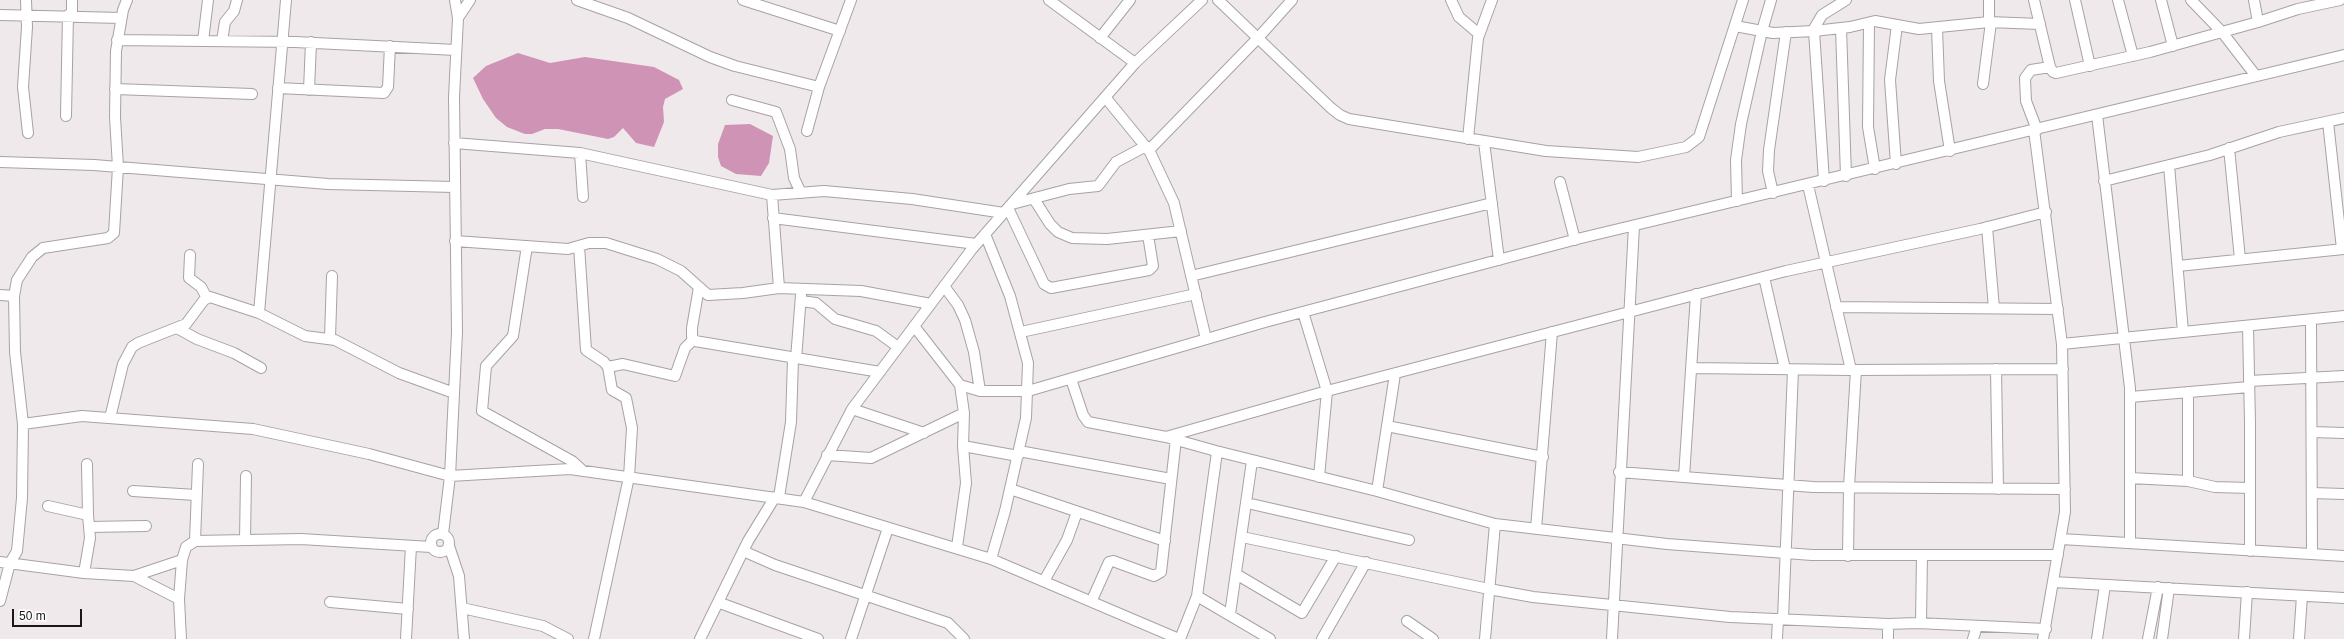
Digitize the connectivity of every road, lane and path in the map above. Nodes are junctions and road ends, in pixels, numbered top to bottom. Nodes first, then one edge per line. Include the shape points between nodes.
1 (26, 0) edge
2 (72, 0) edge
3 (127, 0) edge
4 (208, 0) edge
5 (237, 0) edge
6 (286, 0) edge
7 (455, 0) edge
8 (470, 0) edge
9 (743, 0) edge
10 (851, 0) edge
11 (1049, 0) edge
12 (1130, 0) edge
13 (1202, 0) edge
14 (1218, 0) edge
15 (1292, 0) edge
16 (1451, 0) edge
17 (1492, 0) edge
18 (1743, 0) edge
19 (1771, 0) edge
20 (1846, 0) edge
21 (1989, 0) edge
22 (2034, 0) edge
23 (2075, 0) edge
24 (2118, 0) edge
25 (2160, 0) edge
26 (2191, 0) edge
27 (2254, 0) edge
28 (2340, 0) edge
29 (583, 1) edge
30 (1837, 3) edge
31 (2297, 5) edge
32 (0, 14) edge
33 (26, 14) junction
34 (70, 15) junction
35 (121, 18) junction
36 (458, 18) junction
37 (1990, 22) junction
38 (2258, 22) junction
39 (1869, 23) junction
40 (2040, 24) junction
41 (1897, 25) junction
42 (1735, 26) junction
43 (1840, 28) junction
44 (1937, 28) junction
45 (840, 31) junction
46 (1762, 31) junction
47 (1786, 32) junction
48 (1813, 32) junction
49 (2222, 32) junction
50 (1479, 34) junction
51 (1100, 38) junction
52 (1258, 38) junction
53 (117, 40) junction
54 (203, 41) junction
55 (222, 41) junction
56 (282, 42) junction
57 (312, 42) junction
58 (390, 46) junction
59 (2173, 46) junction
60 (456, 50) junction
61 (2344, 54) edge
62 (2133, 56) junction
63 (1136, 63) junction
64 (2090, 66) junction
65 (2050, 67) junction
66 (2256, 76) junction
67 (1983, 84) dead end
68 (278, 88) junction
69 (819, 88) junction
70 (115, 89) junction
71 (309, 90) junction
72 (252, 94) dead end
73 (1105, 97) junction
74 (732, 100) dead end
75 (2097, 115) junction
76 (66, 116) dead end
77 (2344, 118) edge
78 (2328, 122) junction
79 (2036, 130) junction
80 (807, 131) dead end
81 (28, 133) dead end
82 (1468, 139) junction
83 (1484, 142) junction
84 (454, 143) junction
85 (1147, 148) junction
86 (2229, 148) junction
87 (1950, 151) junction
88 (580, 153) junction
89 (0, 162) edge
90 (1896, 164) junction
91 (2169, 165) junction
92 (118, 167) junction
93 (1875, 169) junction
94 (1846, 176) junction
95 (269, 179) junction
96 (1824, 181) junction
97 (2104, 181) junction
98 (1560, 182) dead end
99 (1808, 185) junction
100 (454, 186) junction
101 (801, 192) junction
102 (1773, 193) junction
103 (772, 195) junction
104 (583, 197) dead end
105 (1034, 199) junction
106 (1737, 202) junction
107 (1492, 203) junction
108 (1008, 208) junction
109 (2046, 212) junction
110 (773, 218) junction
111 (1634, 226) junction
112 (1987, 227) junction
113 (1181, 231) junction
114 (984, 234) junction
115 (1148, 234) junction
116 (1575, 240) junction
117 (455, 241) junction
118 (976, 244) junction
119 (527, 246) junction
120 (579, 246) junction
121 (2343, 249) edge
122 (190, 255) dead end
123 (2240, 259) junction
124 (1499, 260) junction
125 (1825, 262) junction
126 (2178, 266) junction
127 (332, 276) dead end
128 (1192, 276) junction
129 (1764, 277) junction
130 (944, 286) junction
131 (699, 287) junction
132 (779, 288) junction
133 (802, 288) junction
134 (1196, 294) junction
135 (1696, 294) junction
136 (0, 295) edge
137 (14, 296) junction
138 (207, 298) junction
139 (801, 301) junction
140 (931, 304) junction
141 (1836, 307) junction
142 (1994, 308) junction
143 (2058, 309) junction
144 (1303, 312) junction
145 (1630, 312) junction
146 (259, 313) junction
147 (2344, 316) edge
148 (2311, 320) junction
149 (914, 326) junction
150 (2248, 326) junction
151 (177, 328) junction
152 (1022, 332) junction
153 (1552, 332) junction
154 (2184, 332) junction
155 (2124, 337) junction
156 (330, 338) junction
157 (1206, 339) junction
158 (693, 340) junction
159 (2062, 344) junction
160 (898, 347) junction
161 (795, 359) junction
162 (608, 367) junction
163 (262, 368) dead end
164 (1691, 368) junction
165 (1789, 369) junction
166 (1996, 369) junction
167 (2063, 369) junction
168 (1854, 370) junction
169 (880, 372) junction
170 (1395, 374) junction
171 (2344, 376) edge
172 (1071, 379) junction
173 (2311, 379) junction
174 (2249, 384) junction
175 (960, 385) junction
176 (980, 391) junction
177 (1028, 391) junction
178 (1327, 392) junction
179 (2188, 392) junction
180 (454, 393) junction
181 (2130, 397) junction
182 (852, 409) junction
183 (964, 413) junction
184 (110, 418) junction
185 (23, 424) junction
186 (1387, 426) junction
187 (2312, 432) junction
188 (924, 433) junction
189 (2344, 433) edge
190 (1171, 438) junction
191 (963, 446) junction
192 (1217, 452) junction
193 (1018, 454) junction
194 (827, 455) junction
195 (1543, 457) junction
196 (1252, 461) junction
197 (87, 464) dead end
198 (198, 464) dead end
199 (583, 471) junction
200 (1619, 472) junction
201 (246, 476) dead end
202 (450, 476) junction
203 (629, 477) junction
204 (1319, 477) junction
205 (1684, 477) junction
206 (2130, 478) junction
207 (1171, 479) junction
208 (2188, 481) junction
209 (1789, 485) junction
210 (1850, 487) junction
211 (2250, 488) junction
212 (1010, 489) junction
213 (1998, 489) junction
214 (2065, 490) junction
215 (133, 491) dead end
216 (1377, 491) junction
217 (2312, 492) junction
218 (2344, 494) edge
219 (196, 495) junction
220 (777, 497) junction
221 (804, 502) junction
222 (1247, 503) junction
223 (48, 506) dead end
224 (1077, 512) junction
225 (88, 515) junction
226 (1494, 524) junction
227 (146, 526) dead end
228 (89, 527) junction
229 (888, 528) junction
230 (1536, 529) junction
231 (443, 534) junction
232 (1242, 536) junction
233 (1616, 538) junction
234 (2061, 539) junction
235 (245, 540) junction
236 (1409, 540) dead end
237 (1165, 541) junction
238 (195, 542) junction
239 (2130, 543) junction
240 (411, 546) junction
241 (449, 546) junction
242 (431, 547) junction
243 (957, 547) junction
244 (743, 551) junction
245 (2250, 551) junction
246 (1785, 553) junction
247 (2312, 554) junction
248 (1922, 555) junction
249 (1336, 556) junction
250 (1848, 556) junction
251 (2058, 556) junction
252 (2344, 556) edge
253 (991, 559) junction
254 (182, 560) junction
255 (1366, 562) junction
256 (5, 563) edge
257 (84, 573) junction
258 (1236, 574) junction
259 (134, 576) junction
260 (1044, 581) junction
261 (2054, 582) junction
262 (2105, 584) junction
263 (2158, 587) junction
264 (2169, 588) junction
265 (1488, 589) junction
266 (2247, 592) junction
267 (864, 595) junction
268 (1197, 596) junction
269 (2302, 596) junction
270 (2344, 598) edge
271 (179, 599) junction
272 (1092, 600) junction
273 (0, 601) edge
274 (330, 602) dead end
275 (720, 603) junction
276 (1612, 606) junction
277 (462, 608) junction
278 (408, 609) junction
279 (1230, 614) junction
280 (1780, 619) junction
281 (1407, 621) dead end
282 (1921, 623) junction
283 (1888, 624) junction
284 (1977, 626) junction
285 (2044, 634) edge
286 (1160, 635) edge
287 (812, 638) edge
288 (181, 639) edge
289 (406, 639) edge
290 (464, 639) edge
291 (568, 639) edge
292 (594, 639) edge
293 (700, 639) edge
294 (851, 639) edge
295 (964, 639) edge
296 (1179, 639) edge
297 (1270, 639) edge
298 (1322, 639) edge
299 (1433, 639) edge
300 (1485, 639) edge
301 (1612, 639) edge
302 (1777, 639) edge
303 (1888, 639) edge
304 (1973, 639) edge
305 (2097, 639) edge
306 (2148, 639) edge
307 (2162, 639) edge
308 (2244, 639) edge
309 (2299, 639) edge

1 - 33 street
2 - 34 street
3 - 35 street
4 - 54 street
5 - 55 street via 234,11 225,22
6 - 56 street
7 - 36 street
8 - 36 street
9 - 45 street
10 - 45 street
11 - 51 street
12 - 51 street
13 - 63 street
14 - 52 street
15 - 52 street
16 - 50 street via 1459,17
17 - 50 street
18 - 42 street
19 - 46 street
20 - 30 street
21 - 37 street
22 - 40 street
23 - 64 street
24 - 62 street
25 - 59 street
26 - 49 street
27 - 38 street
28 - 31 street
29 - 69 street via 628,18 722,61
30 - 48 street via 1822,15
31 - 38 street
32 - 33 street
33 - 34 street
33 - 81 street via 23,87
34 - 35 street
34 - 76 street
35 - 53 street
36 - 60 street
37 - 40 street
37 - 44 street
37 - 67 street
38 - 49 street
39 - 41 street
39 - 43 street
39 - 93 street via 1868,127
40 - 65 street
41 - 44 street via 1919,29
41 - 90 street via 1890,80
42 - 46 street
42 - 83 street via 1699,137 1686,147 1638,157 1546,151
43 - 48 street
43 - 94 street
44 - 87 street via 1940,81
45 - 69 street
46 - 47 street
46 - 106 street via 1741,124 1736,160
47 - 48 street
47 - 102 street via 1769,150 1768,171
48 - 96 street
49 - 59 street
49 - 66 street
50 - 82 street
51 - 63 street
52 - 82 street via 1340,115 1373,124
52 - 85 street
53 - 54 street
53 - 70 street
54 - 55 street
55 - 56 street
56 - 57 street
56 - 68 street
57 - 58 street
57 - 71 street
58 - 60 street
58 - 71 street via 388,87 384,93
59 - 62 street
60 - 84 street
61 - 66 street
62 - 64 street
63 - 73 street
64 - 65 street via 2056,73
65 - 79 street via 2031,70 2026,78 2025,96
66 - 75 street
68 - 71 street
68 - 95 street
69 - 80 street
70 - 72 street
70 - 92 street
73 - 85 street
73 - 108 street
74 - 101 street via 776,112 790,149 794,178
75 - 79 street
75 - 97 street
77 - 78 street
78 - 86 street via 2279,132
78 - 121 street
79 - 87 street
79 - 109 street
82 - 83 street
83 - 107 street
84 - 88 street
84 - 100 street
85 - 105 street via 1116,162 1098,186 1068,188
85 - 113 street via 1174,203
86 - 91 street
86 - 123 street
87 - 90 street
88 - 103 street
88 - 104 street
89 - 92 street
90 - 93 street
91 - 97 street
91 - 126 street
92 - 95 street
92 - 137 street via 114,228 111,236 43,248 32,257 21,272
93 - 94 street
94 - 96 street
95 - 100 street via 328,184
95 - 146 street
96 - 99 street
97 - 155 street
98 - 116 street
99 - 102 street
99 - 125 street
100 - 117 street
101 - 103 street
101 - 108 street via 824,190
102 - 106 street
103 - 110 street
105 - 108 street
105 - 115 street via 1050,224 1066,236 1107,239
106 - 111 street
107 - 124 street
107 - 128 street
108 - 114 street
108 - 115 street via 1044,284 1051,288 1149,270 1153,266
109 - 112 street
109 - 143 street
110 - 118 street
110 - 132 street
111 - 116 street
111 - 145 street
112 - 125 street
112 - 142 street
113 - 115 street
113 - 128 street
114 - 118 street
114 - 152 street
116 - 124 street
117 - 119 street
117 - 180 street
118 - 130 street
119 - 120 street via 568,249
119 - 199 street via 513,336 486,366 482,411 572,461
120 - 131 street via 606,243 639,252 681,271
120 - 162 street via 586,350 602,359
121 - 123 street
122 - 138 street via 189,278 201,287
123 - 126 street
124 - 144 street
125 - 129 street
125 - 141 street
126 - 154 street
127 - 156 street
128 - 134 street
129 - 135 street
129 - 165 street
130 - 140 street
130 - 176 street via 965,320 974,352
131 - 132 street via 712,296
131 - 158 street via 692,328
132 - 133 street
133 - 139 street
133 - 140 street via 861,290
134 - 152 street
134 - 157 street
135 - 145 street
135 - 164 street
136 - 137 street
137 - 185 street via 15,352
138 - 146 street via 216,297
138 - 151 street via 186,324
139 - 160 street via 816,303 835,319 876,331
139 - 161 street
140 - 149 street
141 - 142 street
141 - 168 street
142 - 143 street
143 - 159 street
144 - 157 street
144 - 178 street
145 - 153 street
145 - 200 street
146 - 156 street via 305,336
147 - 148 street
148 - 150 street
148 - 173 street
149 - 160 street
149 - 175 street
150 - 154 street
150 - 174 street
151 - 163 street
151 - 184 street via 138,343 132,348 123,364
152 - 177 street via 1028,363
153 - 170 street
153 - 195 street
154 - 155 street
155 - 159 street
155 - 181 street
156 - 180 street via 399,373
157 - 172 street
158 - 161 street
158 - 162 street via 685,348 676,376 623,364
159 - 167 street
160 - 169 street
161 - 169 street
161 - 220 street via 791,422
162 - 203 street via 612,390 624,396 629,404 632,428
164 - 165 street
164 - 205 street
165 - 168 street
165 - 209 street
166 - 167 street
166 - 168 street
166 - 213 street
167 - 214 street
168 - 210 street
169 - 182 street
170 - 178 street
170 - 186 street
171 - 173 street
172 - 177 street
172 - 190 street via 1085,420
173 - 174 street
173 - 187 street
174 - 179 street
174 - 211 street
175 - 176 street
175 - 183 street
176 - 177 street
177 - 193 street via 1026,418
178 - 190 street
178 - 204 street
179 - 181 street
179 - 208 street
180 - 202 street
181 - 206 street
182 - 188 street
182 - 194 street
183 - 188 street
183 - 191 street
184 - 185 street via 82,416
184 - 202 street via 252,429 369,454
185 - 256 street via 20,537 17,551
186 - 195 street
186 - 216 street
187 - 189 street
187 - 217 street
188 - 194 street via 870,458
190 - 192 street
190 - 207 street
191 - 193 street
191 - 243 street via 966,483
192 - 196 street
192 - 268 street
193 - 207 street
193 - 212 street
194 - 221 street
195 - 230 street
196 - 204 street
196 - 222 street
197 - 225 street
198 - 219 street
199 - 202 street via 570,469
199 - 203 street
200 - 205 street
200 - 233 street
201 - 235 street
202 - 231 street
203 - 220 street
203 - 292 street
204 - 216 street
205 - 209 street
206 - 208 street
206 - 239 street
207 - 237 street
208 - 211 street via 2215,487
209 - 210 street
209 - 246 street
210 - 213 street
210 - 250 street
211 - 245 street
212 - 224 street
212 - 253 street
213 - 214 street
214 - 234 street
215 - 219 street
216 - 226 street
217 - 218 street
217 - 247 street
219 - 238 street
220 - 221 street
220 - 244 street
221 - 229 street
222 - 232 street
222 - 236 street
223 - 225 street
224 - 237 street
224 - 260 street via 1067,540
225 - 228 street
226 - 230 street
226 - 265 street
227 - 228 street
228 - 257 street via 90,538
229 - 243 street
229 - 267 street
230 - 233 street
231 - 241 street via 448,539
231 - 242 street via 432,537
232 - 249 street
232 - 258 street
233 - 246 street
233 - 276 street
234 - 239 street
234 - 251 street
235 - 238 street
235 - 240 street via 301,539
237 - 272 street via 1159,575 1109,562
238 - 254 street via 186,547
239 - 245 street
240 - 242 street
240 - 278 street
241 - 242 street via 440,552
241 - 277 street via 460,576
243 - 253 street
244 - 267 street via 774,565
244 - 275 street
245 - 247 street
246 - 250 street
246 - 280 street
247 - 252 street
248 - 250 street
248 - 251 street
248 - 282 street
249 - 255 street
249 - 258 street via 1302,613
251 - 261 street
253 - 260 street
254 - 259 street
254 - 271 street
255 - 265 street
255 - 298 street
256 - 257 street
256 - 273 street
257 - 259 street
258 - 279 street
259 - 271 street
260 - 272 street
261 - 262 street
261 - 285 street
262 - 263 street
262 - 305 street
263 - 264 street
263 - 306 street
264 - 266 street
264 - 307 street
265 - 276 street
265 - 300 street
266 - 269 street
266 - 308 street
267 - 294 street
267 - 295 street via 948,623
268 - 279 street
268 - 296 street
269 - 270 street
269 - 309 street
271 - 288 street
272 - 286 street
274 - 278 street
275 - 287 street
275 - 293 street
276 - 280 street
276 - 301 street
277 - 290 street
277 - 291 street via 543,626
278 - 289 street
279 - 297 street
280 - 283 street
280 - 302 street
281 - 299 street
282 - 283 street
282 - 284 street
283 - 303 street
284 - 285 street
284 - 304 street
286 - 296 street

